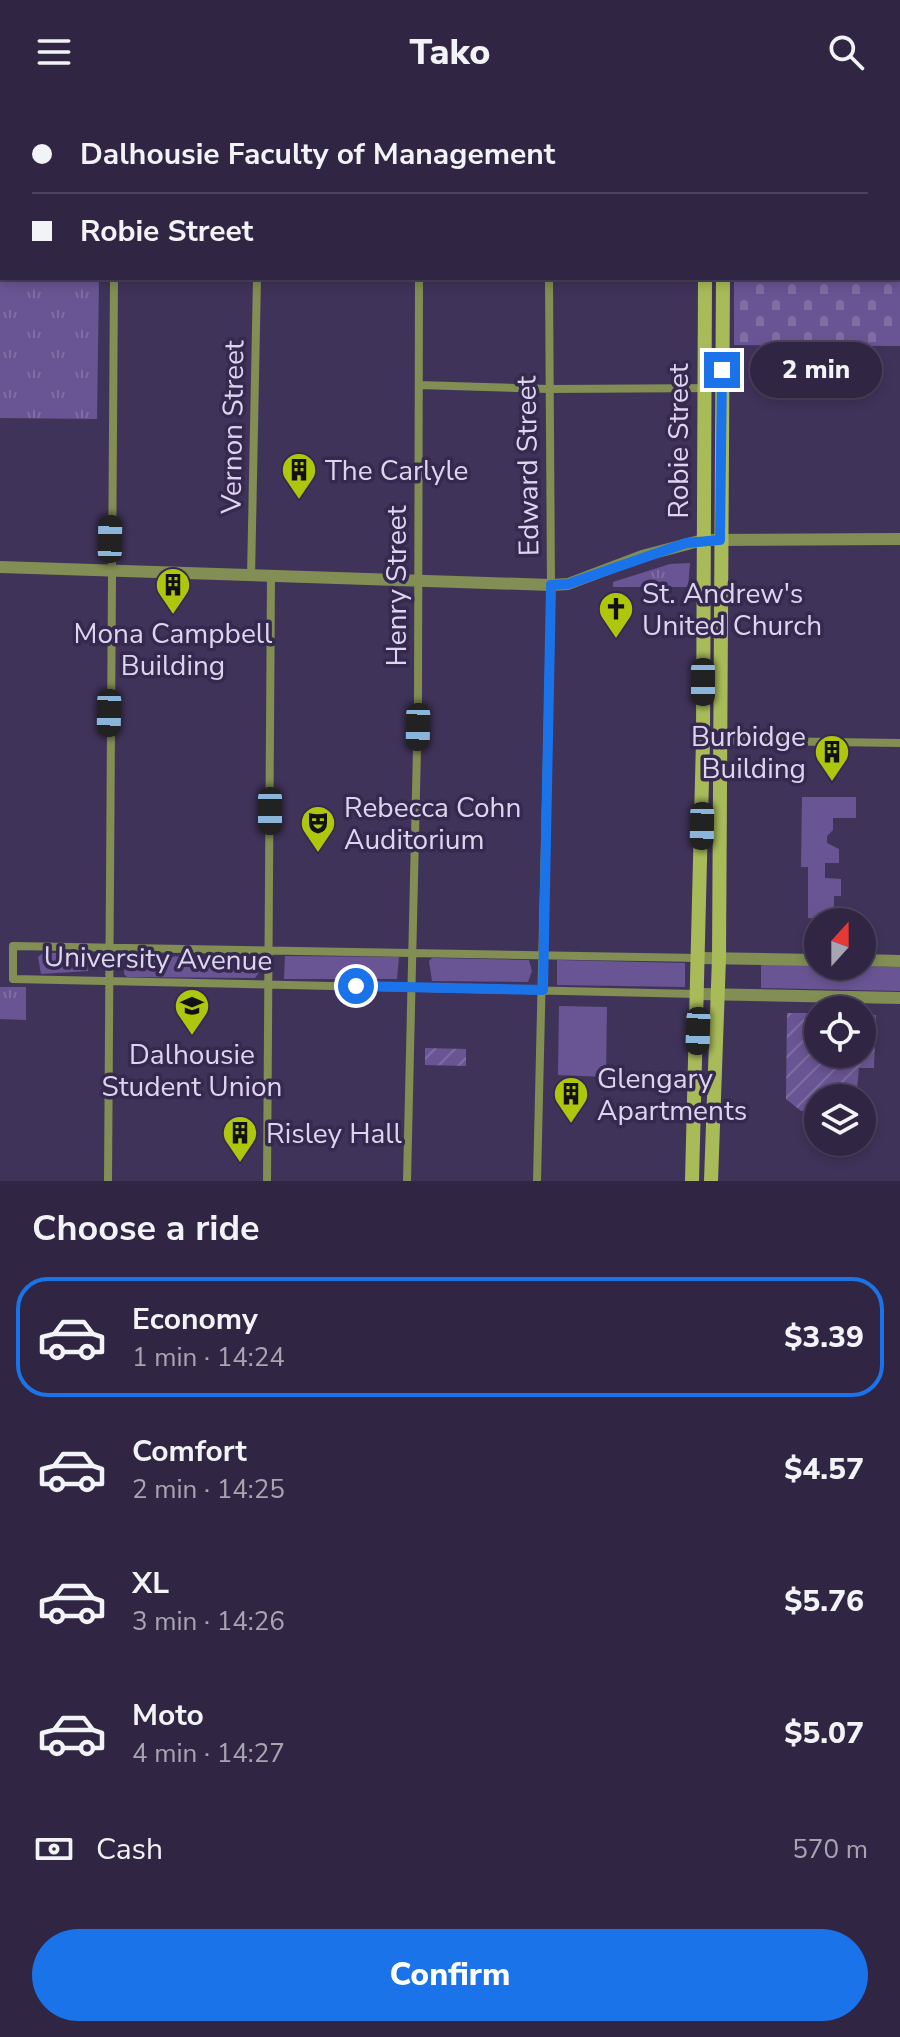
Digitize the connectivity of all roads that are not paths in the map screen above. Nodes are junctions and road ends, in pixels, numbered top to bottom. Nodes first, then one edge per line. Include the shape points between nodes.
1 (114, 280) edge
2 (257, 280) edge
3 (419, 280) edge
4 (549, 280) edge
5 (705, 280) edge
6 (723, 280) edge
7 (419, 385) junction
8 (704, 387) junction
9 (722, 388) junction
10 (548, 389) junction
11 (900, 539) edge
12 (703, 540) junction
13 (720, 540) junction
14 (0, 567) edge
15 (109, 571) junction
16 (251, 577) junction
17 (271, 578) junction
18 (419, 582) junction
19 (551, 585) junction
20 (703, 740) junction
21 (720, 740) junction
22 (900, 743) edge
23 (109, 946) junction
24 (270, 949) junction
25 (414, 952) junction
26 (544, 955) junction
27 (700, 958) junction
28 (719, 958) junction
29 (804, 960) edge
30 (876, 960) edge
31 (900, 961) edge
32 (109, 981) junction
33 (270, 984) junction
34 (413, 987) junction
35 (543, 990) junction
36 (699, 994) junction
37 (717, 994) junction
38 (900, 998) edge
39 (108, 1181) edge
40 (267, 1181) edge
41 (407, 1181) edge
42 (537, 1181) edge
43 (692, 1181) edge
44 (711, 1181) edge

1 - 15 street
2 - 16 street, Vernon Street
3 - 7 street, Henry Street
4 - 10 street, Edward Street
5 - 8 main road, Robie Street
6 - 9 main road, Robie Street
7 - 10 street
7 - 18 street, Henry Street
8 - 9 street
8 - 10 street
8 - 12 main road, Robie Street
9 - 13 main road, Robie Street
10 - 19 street, Edward Street
11 - 13 street
12 - 13 street
12 - 19 street
12 - 20 main road, Robie Street
13 - 21 main road, Robie Street
14 - 15 street
15 - 16 street
15 - 23 street
16 - 17 street
17 - 18 street
17 - 24 street
18 - 19 street
18 - 25 street, Henry Street
19 - 26 street, Edward Street
20 - 21 street
20 - 27 main road, Robie Street
21 - 22 street
21 - 28 main road, Robie Street
23 - 24 street, University Avenue
23 - 32 street
23 - 32 street, University Avenue via 13,946 13,979
24 - 25 street, University Avenue
24 - 33 street
25 - 26 street, University Avenue
25 - 34 street, Henry Street
26 - 27 street, University Avenue
26 - 35 street, Edward Street
27 - 28 street, University Avenue
27 - 36 main road, Robie Street
28 - 29 street, University Avenue
28 - 37 main road, Robie Street
30 - 31 street
32 - 33 street, University Avenue
32 - 39 street
33 - 34 street, University Avenue
33 - 40 street
34 - 35 street, University Avenue
34 - 41 street, Henry Street
35 - 36 street, University Avenue
35 - 42 street, Edward Street
36 - 37 street, University Avenue
36 - 43 main road, Robie Street
37 - 38 street, University Avenue
37 - 44 main road, Robie Street

